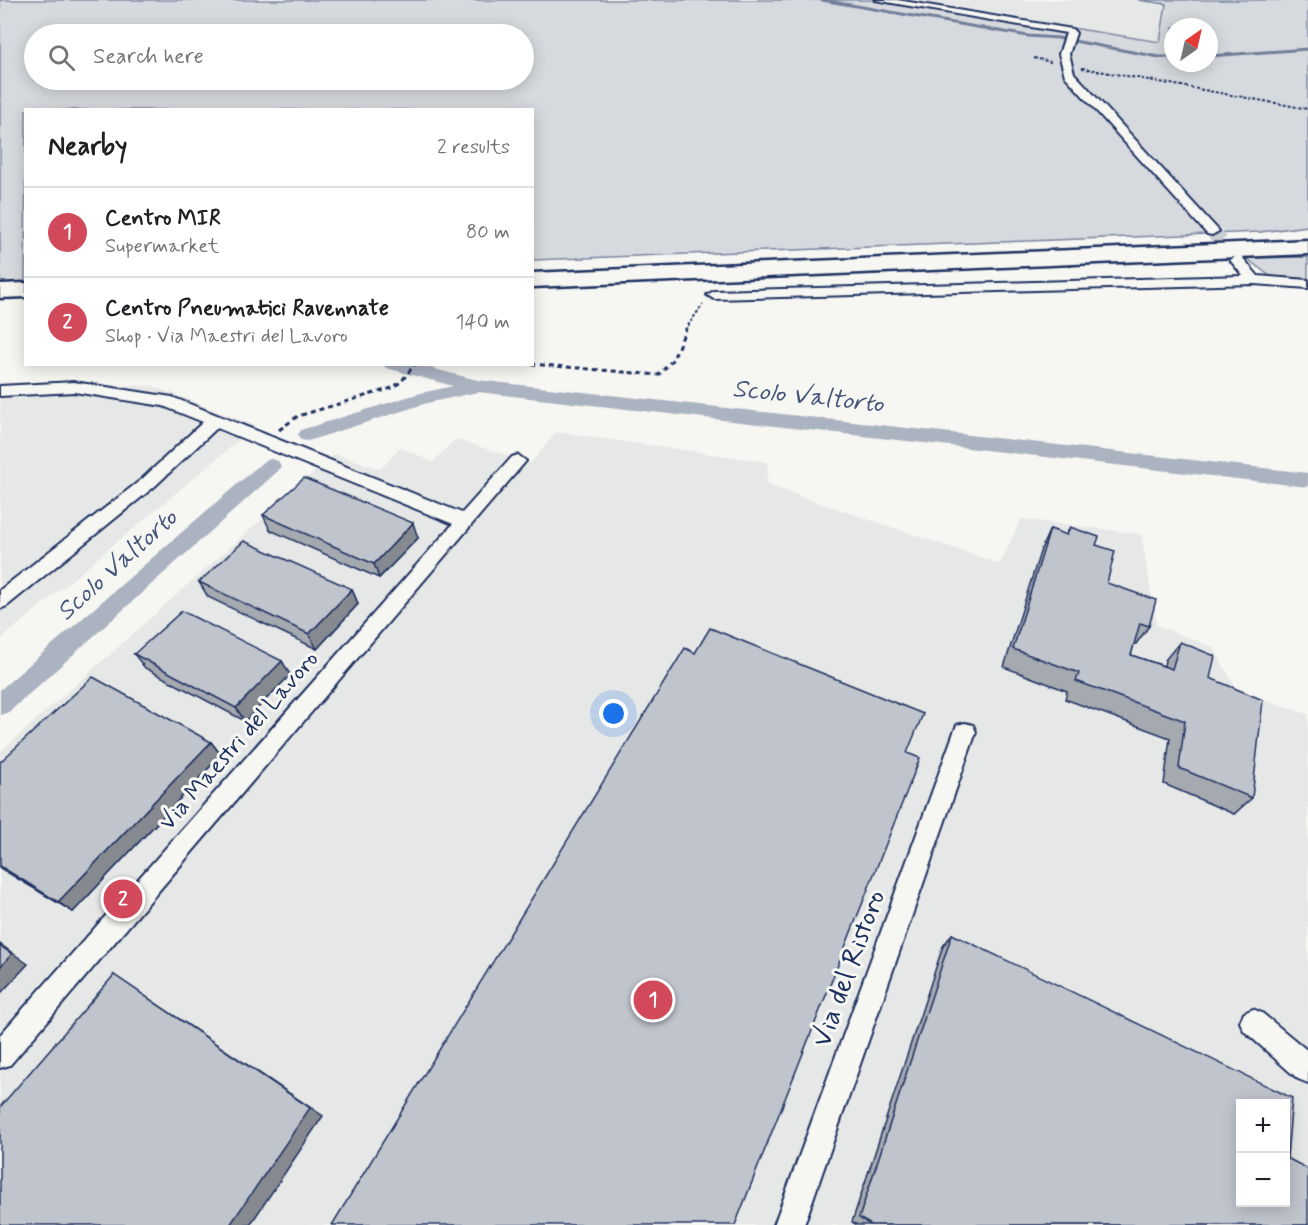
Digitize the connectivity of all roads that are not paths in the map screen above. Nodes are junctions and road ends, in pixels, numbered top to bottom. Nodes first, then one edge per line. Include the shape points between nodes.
1 (880, 0) edge
2 (1212, 231) tunnel mouth
3 (1308, 231) edge
4 (1308, 238) edge
5 (1252, 250) junction
6 (1308, 250) edge
7 (534, 268) edge
8 (534, 280) edge
9 (1254, 280) junction
10 (1308, 284) edge
11 (24, 290) edge
12 (0, 291) edge
13 (714, 295) road end
14 (24, 301) edge
15 (0, 303) edge
16 (0, 391) edge
17 (215, 420) junction
18 (518, 461) dead end
19 (465, 521) junction
20 (0, 601) edge
21 (965, 732) dead end
22 (1253, 1022) dead end
23 (0, 1055) edge
24 (1308, 1069) edge
25 (789, 1225) edge

1 - 2 street via 1068,38 1064,47 1069,74
3 - 5 highway
4 - 5 highway
5 - 6 highway
5 - 7 highway
5 - 8 highway
5 - 9 street
9 - 10 street
9 - 13 street
11 - 12 highway
14 - 15 highway
16 - 17 street via 74,387 133,394 166,400
17 - 19 street
17 - 20 street via 148,483
18 - 19 street, Via Maestri del Lavoro
19 - 23 street, Via Maestri del Lavoro
21 - 25 street, Via del Ristoro
22 - 24 street

